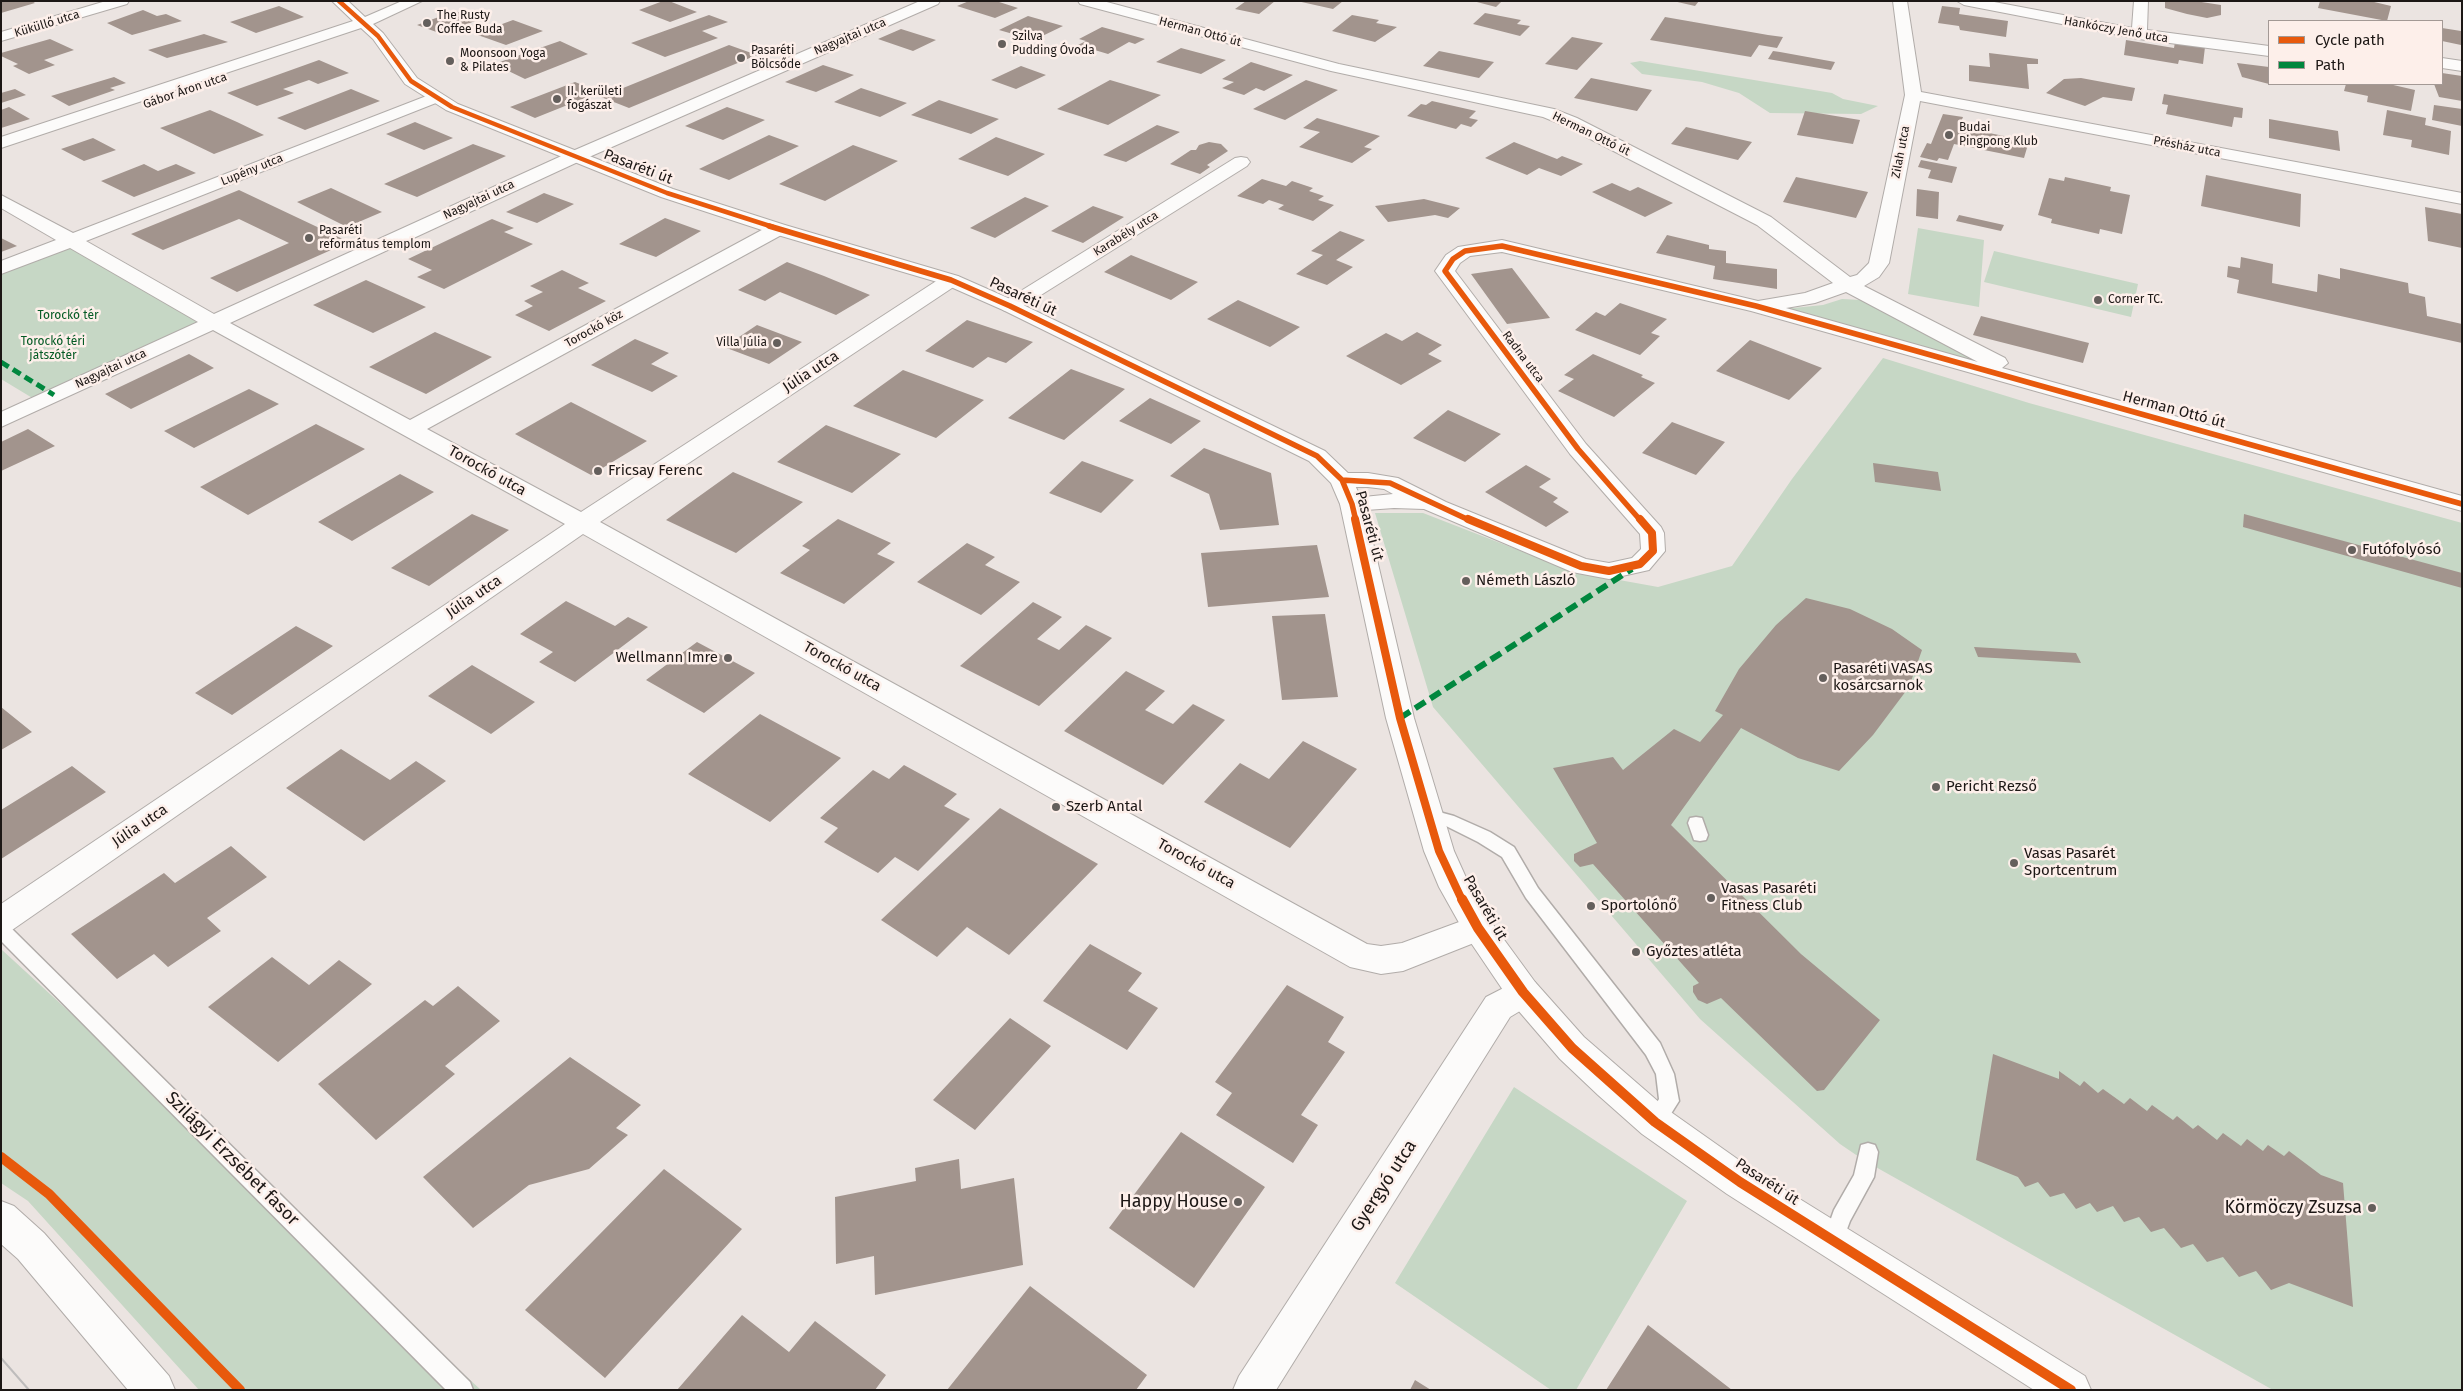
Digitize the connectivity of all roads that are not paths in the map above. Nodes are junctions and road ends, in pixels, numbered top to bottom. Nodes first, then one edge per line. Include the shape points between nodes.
1 (122, 1) edge
2 (339, 1) edge
3 (416, 1) edge
4 (933, 1) edge
5 (1085, 1) edge
6 (1900, 1) edge
7 (1964, 1) edge
8 (2141, 1) edge
9 (365, 22) junction
10 (2139, 34) junction
11 (1, 37) edge
12 (2268, 51) edge
13 (2443, 63) edge
14 (2462, 66) edge
15 (1913, 95) junction
16 (435, 98) junction
17 (114, 110) junction
18 (1, 143) edge
19 (1, 153) edge
20 (574, 157) junction
21 (1241, 162) dead end
22 (2462, 199) edge
23 (1, 200) edge
24 (778, 229) junction
25 (70, 242) junction
26 (1, 268) edge
27 (951, 280) junction
28 (1847, 285) junction
29 (1010, 306) junction
30 (1756, 306) junction
31 (213, 322) junction
32 (1879, 342) joint
33 (2047, 389) junction
34 (1, 420) edge
35 (411, 429) junction
36 (1342, 480) junction
37 (1352, 504) junction
38 (2462, 504) edge
39 (1438, 507) junction
40 (582, 523) junction
41 (1428, 815) junction
42 (1, 921) edge
43 (1478, 928) junction
44 (1, 929) edge
45 (1523, 992) junction
46 (1655, 1122) junction
47 (1868, 1152) dead end
48 (1, 1219) edge
49 (1832, 1241) junction
50 (155, 1390) edge
51 (462, 1390) edge
52 (1253, 1390) edge
53 (2071, 1390) edge

1 - 11 street, Küküllő utca
2 - 9 street, Pasaréti út
3 - 9 street, Gábor Áron utca
4 - 20 street, Nagyajtai utca
5 - 28 street, Herman Ottó út via 1337,68 1548,113 1764,221
6 - 15 street, Zilah utca
7 - 10 street, Hankóczy Jenő utca
8 - 10 street
9 - 16 street, Pasaréti út via 411,81
9 - 17 street, Gábor Áron utca
10 - 12 street, Hankóczy Jenő utca
13 - 14 street
15 - 22 street, Présház utca
15 - 28 street, Zilah utca via 1879,263 1864,279
16 - 20 street, Pasaréti út
16 - 25 street, Lupény utca
17 - 18 street, Gábor Áron utca
17 - 19 street, Gábor Áron utca
20 - 24 street, Pasaréti út via 667,193
20 - 31 street, Nagyajtai utca
21 - 29 street, Karabély utca
23 - 25 street
24 - 27 street, Pasaréti út
24 - 35 street, Torockó köz
25 - 26 street
25 - 31 street
27 - 29 street, Pasaréti út
27 - 40 street, Júlia utca
28 - 30 street, Radna utca via 1808,299
28 - 33 street, Herman Ottó út
29 - 36 street, Pasaréti út via 1301,447 1324,462
30 - 32 street, Radna utca
30 - 39 street, Radna utca via 1502,246 1466,251 1453,258 1445,271 1578,448 1652,533 1653,551 1640,564 1609,571 1581,566
31 - 34 street, Nagyajtai utca
31 - 35 street, Torockó utca
32 - 33 street, Herman Ottó út
33 - 38 street, Herman Ottó út
35 - 40 street, Torockó utca
36 - 37 street, Pasaréti út
36 - 39 street, Radna utca via 1390,484
37 - 39 street, Radna utca via 1394,501
37 - 41 street, Pasaréti út via 1400,718
40 - 42 street, Júlia utca
40 - 43 street, Torockó utca via 1361,957 1381,960 1403,957
41 - 43 street, Pasaréti út via 1451,878
41 - 46 lane via 1448,820 1508,852 1532,893 1653,1049 1665,1074 1669,1101
43 - 45 street, Pasaréti út
44 - 51 lane, Szilágyi Erzsébet fasor
45 - 46 street, Pasaréti út via 1572,1048
45 - 52 street, Gyergyó utca via 1498,1007
46 - 49 street, Pasaréti út
47 - 49 lane via 1864,1177 1841,1217
48 - 50 street via 31,1246
49 - 53 street, Pasaréti út

